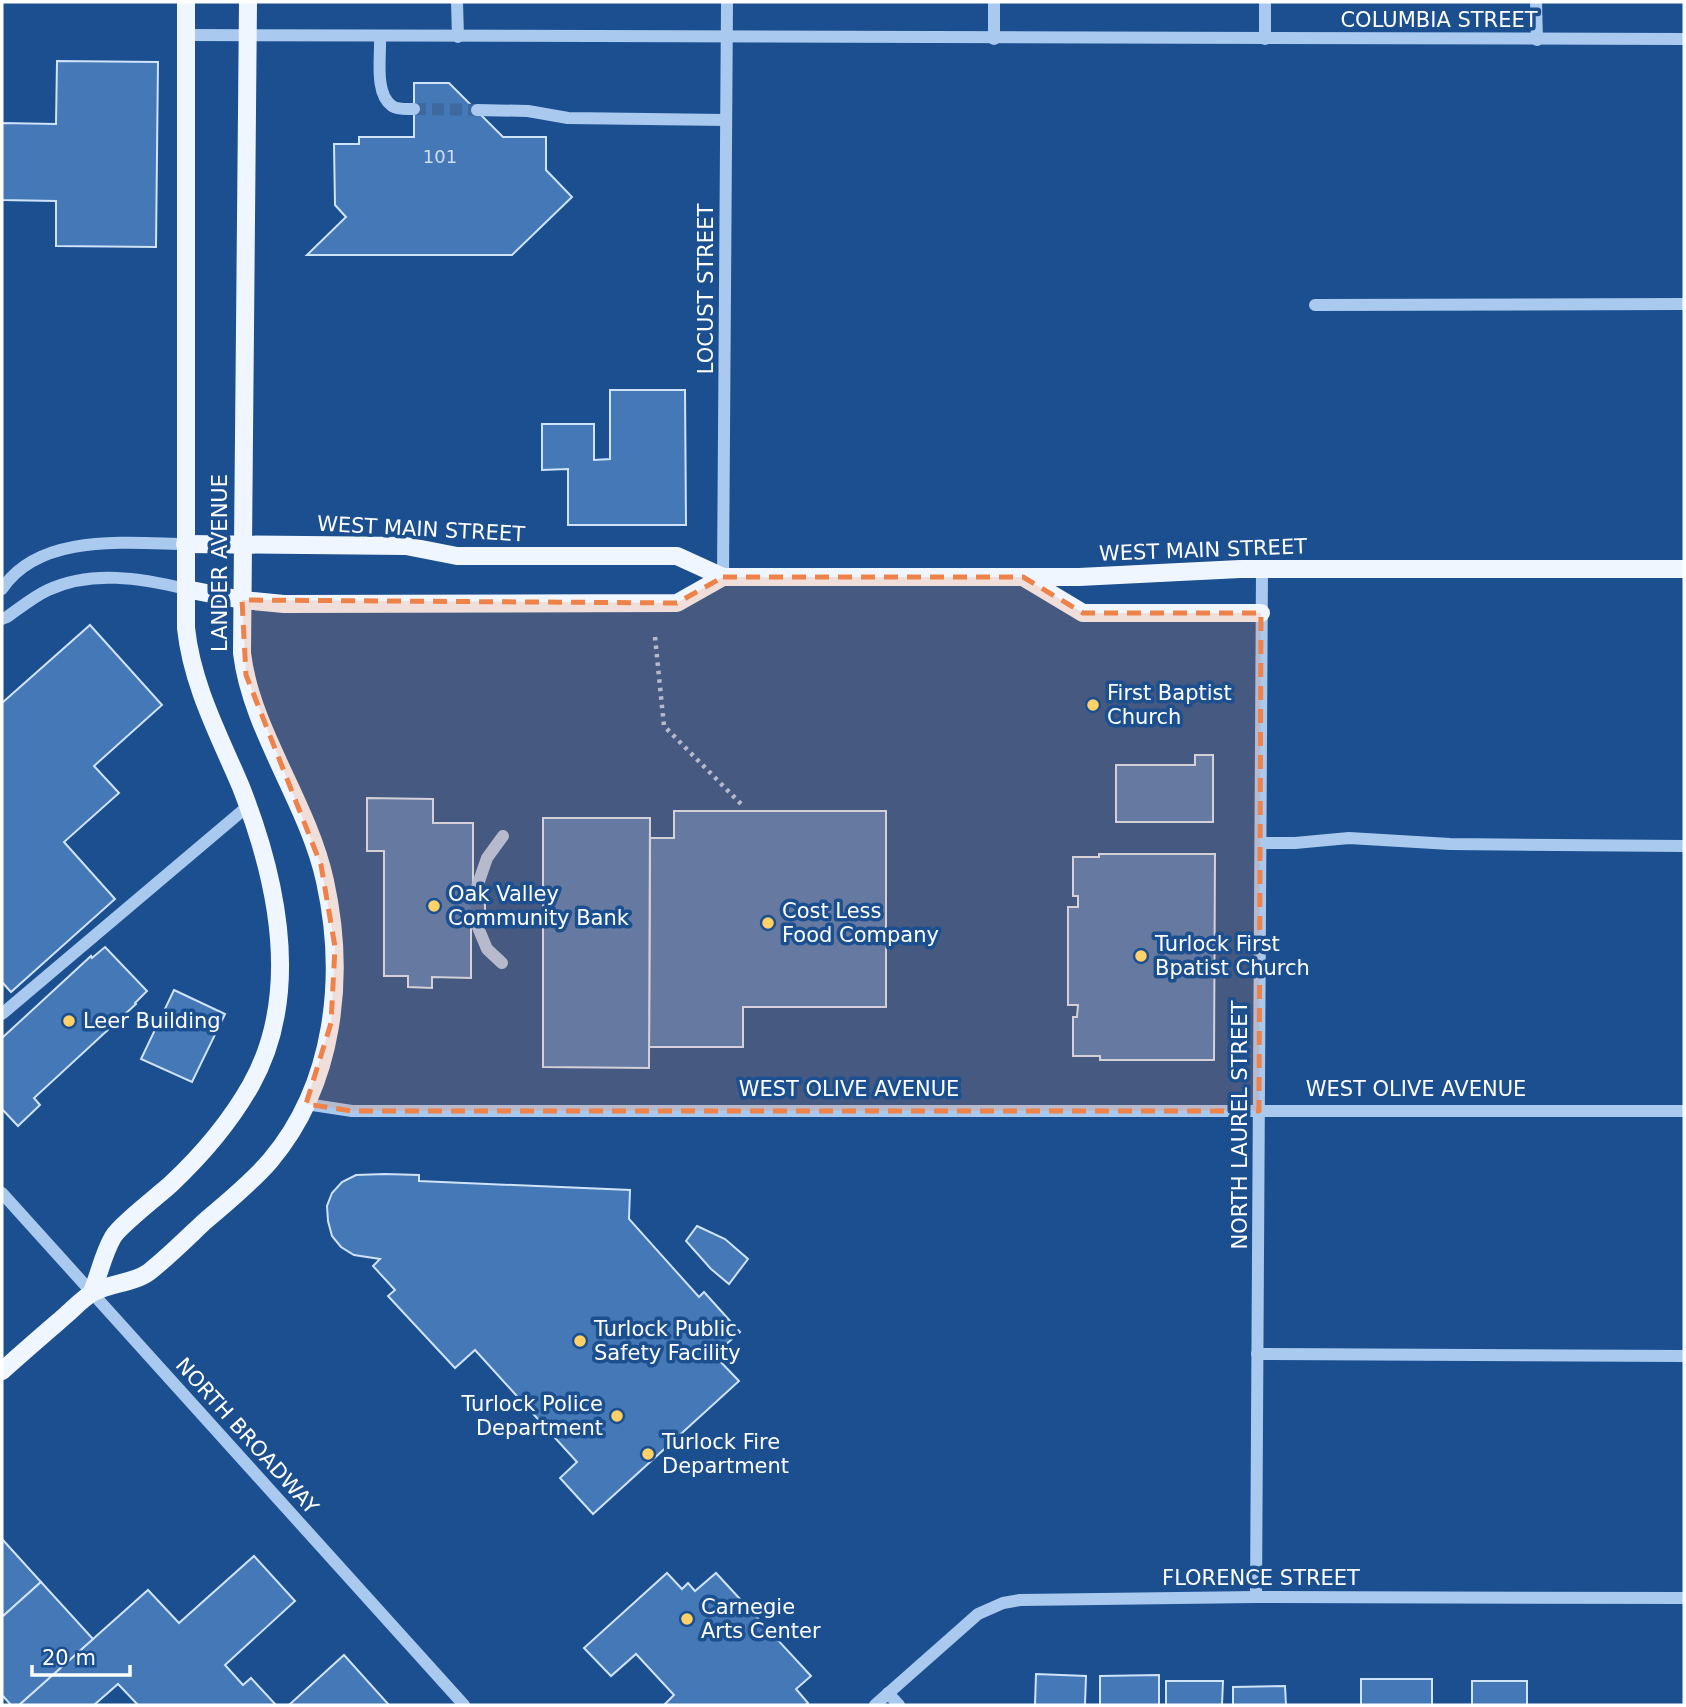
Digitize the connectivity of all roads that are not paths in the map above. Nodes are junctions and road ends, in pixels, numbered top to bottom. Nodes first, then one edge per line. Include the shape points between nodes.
1 (186, 2) edge
2 (248, 2) edge
3 (457, 2) edge
4 (727, 2) edge
5 (994, 2) edge
6 (1265, 2) edge
7 (1536, 2) edge
8 (186, 35) junction
9 (248, 36) junction
10 (380, 37) junction
11 (457, 37) junction
12 (727, 37) junction
13 (994, 39) junction
14 (1265, 39) junction
15 (1684, 39) edge
16 (1536, 40) junction
17 (414, 109) tunnel mouth
18 (477, 110) tunnel mouth
19 (726, 120) junction
20 (1684, 304) edge
21 (1315, 305) dead end
22 (185, 544) junction
23 (242, 546) junction
24 (1262, 569) junction
25 (1684, 569) edge
26 (8, 574) edge
27 (723, 577) junction
28 (1023, 577) junction
29 (2, 589) edge
30 (186, 589) junction
31 (242, 600) junction
32 (1261, 614) junction
33 (2, 619) edge
34 (247, 806) junction
35 (503, 836) dead end
36 (1261, 843) junction
37 (1684, 846) edge
38 (477, 887) tunnel mouth
39 (477, 925) tunnel mouth
40 (502, 963) dead end
41 (2, 1014) edge
42 (306, 1104) junction
43 (1259, 1111) junction
44 (1684, 1111) edge
45 (2, 1193) edge
46 (93, 1292) junction
47 (1257, 1354) junction
48 (1684, 1356) edge
49 (2, 1371) edge
50 (1256, 1597) junction
51 (1684, 1598) edge
52 (888, 1693) junction
53 (464, 1705) edge
54 (875, 1705) edge
55 (899, 1705) edge

1 - 8 main road, LANDER AVENUE
2 - 9 main road, LANDER AVENUE
3 - 11 street
4 - 12 street, LOCUST STREET
5 - 13 street
6 - 14 street
7 - 16 street
8 - 9 street, COLUMBIA STREET
8 - 22 main road, LANDER AVENUE
9 - 10 street, COLUMBIA STREET
9 - 23 main road, LANDER AVENUE
10 - 11 street, COLUMBIA STREET
10 - 17 street via 384,97 397,108
11 - 12 street, COLUMBIA STREET
12 - 13 street, COLUMBIA STREET
12 - 19 street, LOCUST STREET
13 - 14 street, COLUMBIA STREET
14 - 16 street, COLUMBIA STREET
15 - 16 street, COLUMBIA STREET
18 - 19 street via 568,118
19 - 27 street, LOCUST STREET
20 - 21 street
22 - 23 main road, WEST MAIN STREET
22 - 26 street, WEST MAIN STREET via 82,545
22 - 30 main road, LANDER AVENUE
23 - 27 main road, WEST MAIN STREET via 406,546 457,556 677,556
23 - 31 main road, LANDER AVENUE
24 - 25 main road, WEST MAIN STREET
24 - 28 main road, WEST MAIN STREET
24 - 32 street, NORTH LAUREL STREET
26 - 29 street, WEST MAIN STREET
27 - 28 main road, WEST MAIN STREET
27 - 31 main road, WEST MAIN STREET via 677,603 284,604
28 - 32 main road via 1083,613
30 - 31 main road, WEST MAIN STREET
30 - 33 street, WEST MAIN STREET via 138,578 77,581 45,591
30 - 34 main road, LANDER AVENUE via 188,643 200,692
31 - 42 main road, LANDER AVENUE via 246,676 316,846 334,929 333,1010 319,1072
32 - 36 street, NORTH LAUREL STREET
34 - 41 street
34 - 46 main road, LANDER AVENUE via 273,898 279,957 267,1048 254,1080 199,1156 113,1236
35 - 38 street via 487,858
36 - 37 street via 1349,838 1450,844
36 - 43 street, NORTH LAUREL STREET
39 - 40 street via 487,949
42 - 43 street, WEST OLIVE AVENUE via 352,1111
42 - 46 main road via 261,1171 146,1274
43 - 44 street, WEST OLIVE AVENUE
43 - 47 street, NORTH LAUREL STREET
45 - 46 street, NORTH BROADWAY
46 - 49 main road
46 - 53 street, NORTH BROADWAY
47 - 48 street
47 - 50 street, NORTH LAUREL STREET
50 - 51 street, FLORENCE STREET
50 - 52 street, FLORENCE STREET via 1003,1603 968,1622
52 - 54 street, FLORENCE STREET
52 - 55 street

